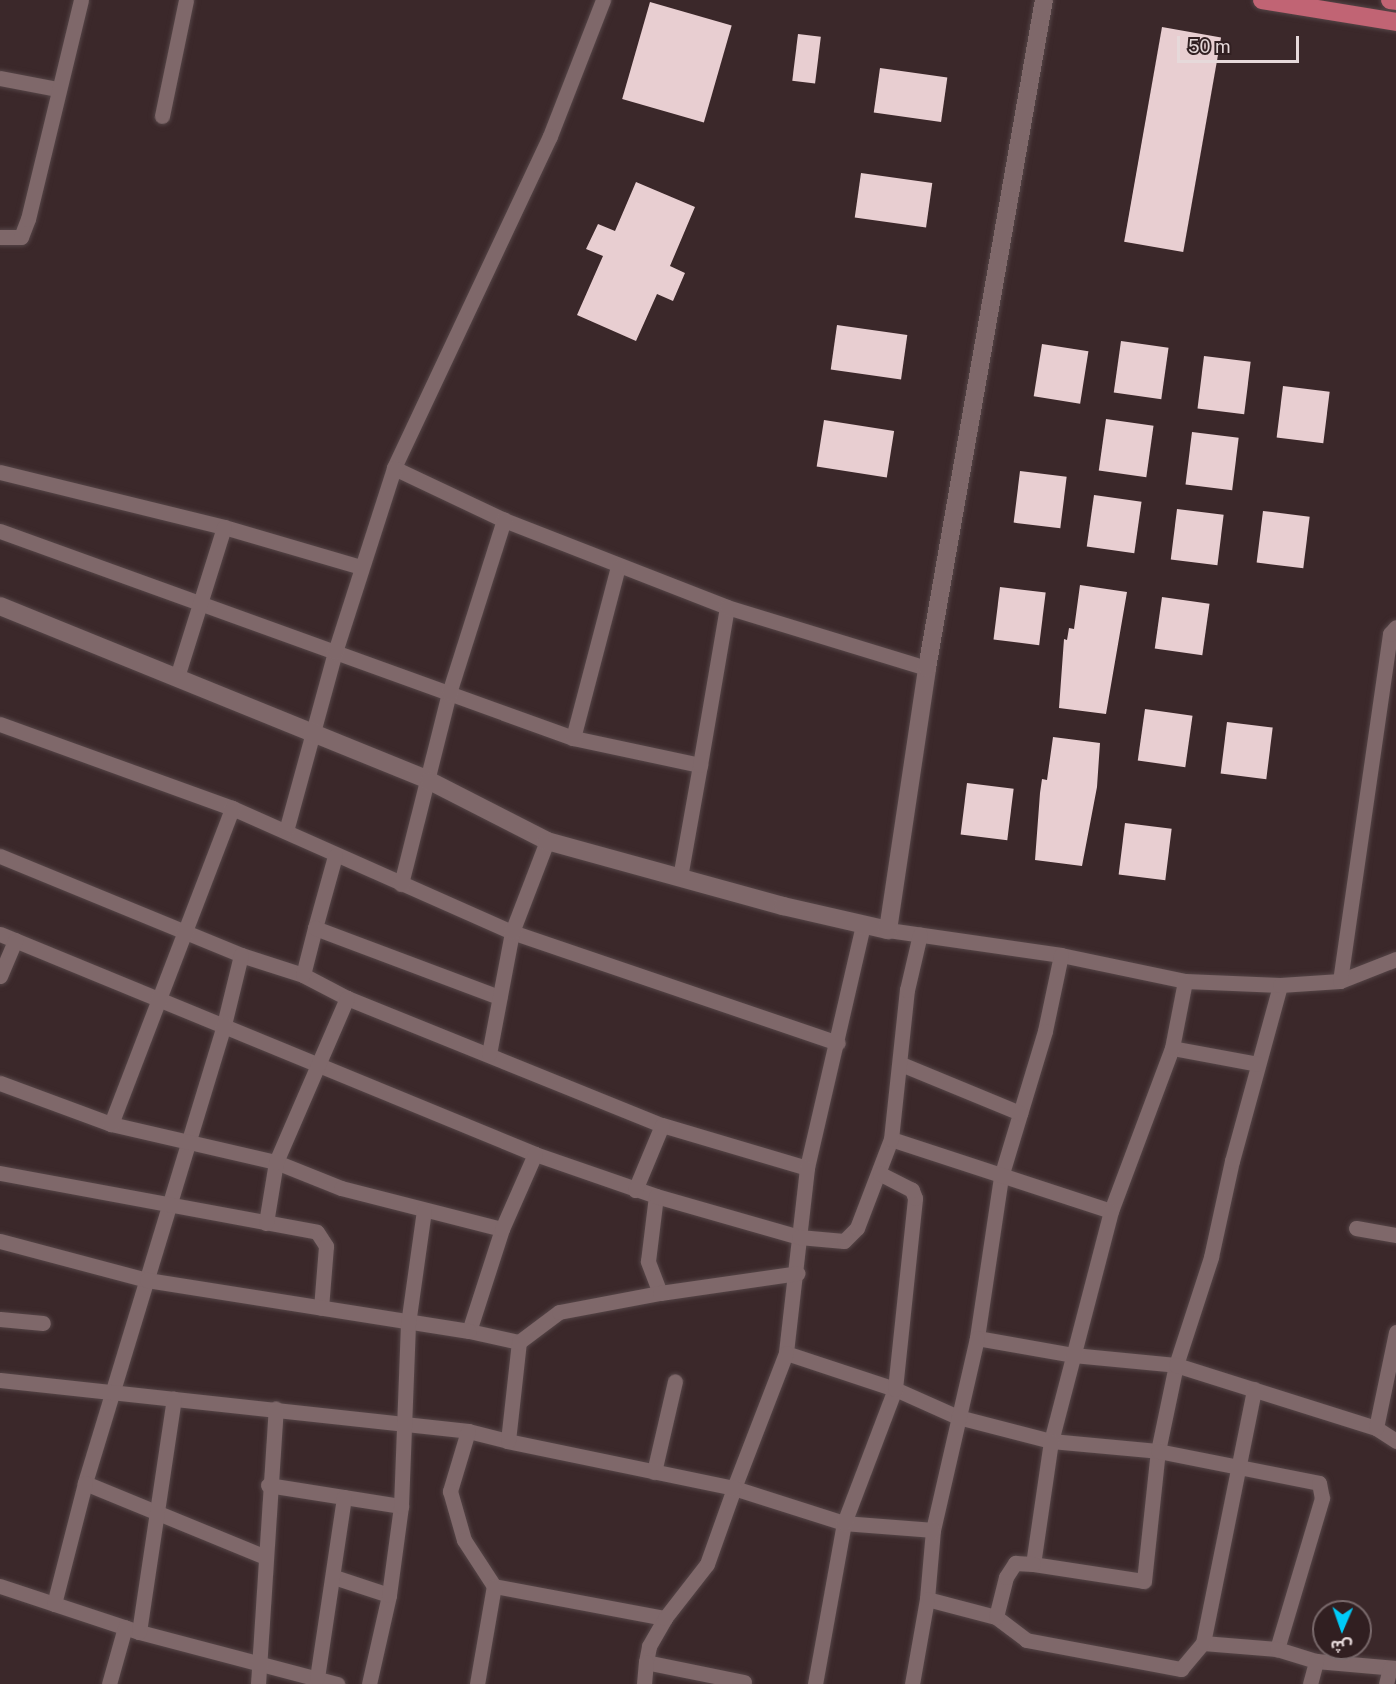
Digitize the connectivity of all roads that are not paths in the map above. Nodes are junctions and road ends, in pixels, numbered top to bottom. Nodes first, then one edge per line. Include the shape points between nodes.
1 (81, 0) edge
2 (186, 0) edge
3 (603, 0) edge
4 (1044, 0) edge
5 (1262, 0) edge
6 (1390, 0) edge
7 (1396, 1) edge
8 (1396, 22) edge
9 (0, 78) edge
10 (57, 88) junction
11 (162, 116) dead end
12 (0, 237) edge
13 (394, 468) junction
14 (0, 472) edge
15 (504, 520) junction
16 (224, 527) junction
17 (0, 531) edge
18 (361, 567) junction
19 (618, 567) junction
20 (0, 606) edge
21 (200, 606) junction
22 (727, 607) junction
23 (1396, 627) edge
24 (335, 652) junction
25 (927, 668) junction
26 (177, 677) junction
27 (449, 693) junction
28 (0, 724) edge
29 (313, 732) junction
30 (573, 738) junction
31 (700, 765) junction
32 (430, 781) junction
33 (232, 808) junction
34 (286, 831) junction
35 (547, 841) junction
36 (0, 856) edge
37 (335, 856) junction
38 (680, 877) junction
39 (401, 884) junction
40 (863, 925) junction
41 (315, 928) junction
42 (888, 930) junction
43 (186, 931) junction
44 (512, 932) junction
45 (0, 934) edge
46 (920, 934) junction
47 (15, 940) junction
48 (241, 955) junction
49 (1061, 955) junction
50 (1396, 958) edge
51 (303, 975) junction
52 (0, 976) edge
53 (1185, 981) junction
54 (1340, 981) junction
55 (1280, 985) junction
56 (347, 998) junction
57 (499, 998) junction
58 (160, 1000) junction
59 (224, 1025) junction
60 (838, 1043) junction
61 (1172, 1048) junction
62 (489, 1054) junction
63 (317, 1064) junction
64 (901, 1064) junction
65 (1258, 1064) junction
66 (0, 1083) edge
67 (1020, 1113) junction
68 (111, 1124) junction
69 (662, 1125) junction
70 (891, 1138) junction
71 (187, 1144) junction
72 (535, 1154) junction
73 (276, 1162) junction
74 (807, 1168) junction
75 (0, 1173) edge
76 (880, 1174) junction
77 (1001, 1177) junction
78 (635, 1190) junction
79 (656, 1196) junction
80 (168, 1206) junction
81 (424, 1210) junction
82 (1111, 1211) junction
83 (266, 1223) junction
84 (1356, 1228) dead end
85 (502, 1229) junction
86 (1396, 1235) edge
87 (799, 1237) junction
88 (0, 1241) edge
89 (798, 1273) junction
90 (147, 1280) junction
91 (660, 1293) junction
92 (321, 1308) junction
93 (0, 1319) edge
94 (42, 1323) dead end
95 (408, 1324) junction
96 (469, 1331) junction
97 (1396, 1332) edge
98 (977, 1338) junction
99 (519, 1342) junction
100 (786, 1353) junction
101 (1073, 1355) junction
102 (1176, 1365) junction
103 (0, 1380) edge
104 (675, 1381) dead end
105 (895, 1389) junction
106 (1254, 1389) junction
107 (111, 1392) junction
108 (174, 1399) junction
109 (276, 1409) junction
110 (958, 1417) junction
111 (402, 1424) junction
112 (1376, 1428) junction
113 (468, 1431) junction
114 (1051, 1441) junction
115 (1396, 1441) edge
116 (508, 1442) junction
117 (1158, 1451) junction
118 (1240, 1470) junction
119 (654, 1472) junction
120 (85, 1483) junction
121 (268, 1485) junction
122 (734, 1488) junction
123 (344, 1497) junction
124 (401, 1506) junction
125 (156, 1512) junction
126 (844, 1524) junction
127 (933, 1530) junction
128 (265, 1557) junction
129 (1034, 1564) junction
130 (334, 1577) junction
131 (0, 1586) edge
132 (494, 1586) junction
133 (389, 1595) junction
134 (927, 1599) junction
135 (54, 1604) junction
136 (996, 1617) junction
137 (665, 1618) junction
138 (132, 1629) junction
139 (1203, 1643) junction
140 (1277, 1649) junction
141 (1316, 1661) junction
142 (260, 1662) junction
143 (646, 1662) junction
144 (1393, 1668) edge
145 (1179, 1677) edge
146 (317, 1678) junction
147 (748, 1683) edge
148 (110, 1684) edge
149 (258, 1684) edge
150 (337, 1684) edge
151 (369, 1684) edge
152 (477, 1684) edge
153 (644, 1684) edge
154 (815, 1684) edge
155 (912, 1684) edge
156 (1310, 1684) edge
157 (1386, 1684) edge

1 - 10 street
2 - 11 street
3 - 13 street via 550,136
4 - 25 street
5 - 8 main road
6 - 7 main road
9 - 10 street
10 - 12 street via 28,219 21,237
13 - 15 street
13 - 18 street
14 - 16 street
15 - 19 street
15 - 27 street
16 - 18 street
16 - 21 street
17 - 21 street
18 - 24 street
19 - 22 street
19 - 30 street
20 - 26 street
21 - 24 street
21 - 26 street
22 - 25 street
22 - 31 street
23 - 54 street via 1390,634
24 - 27 street
24 - 29 street
25 - 42 street
26 - 29 street
27 - 30 street
27 - 32 street
28 - 33 street
29 - 32 street
29 - 34 street
30 - 31 street
31 - 38 street
32 - 35 street
32 - 39 street
33 - 34 street
33 - 43 street
34 - 37 street
35 - 38 street
35 - 44 street
36 - 43 street
37 - 39 street
37 - 41 street
38 - 40 street
39 - 44 street
40 - 42 street
40 - 60 street
41 - 51 street
41 - 57 street
42 - 46 street
43 - 48 street
43 - 58 street
44 - 57 street
44 - 60 street
45 - 47 street
46 - 49 street
46 - 64 street via 907,990
47 - 52 street
47 - 58 street
48 - 51 street
48 - 59 street
49 - 53 street
49 - 67 street via 1045,1031
50 - 54 street
51 - 56 street
53 - 55 street
53 - 61 street
54 - 55 street
55 - 65 street
56 - 62 street
56 - 63 street
57 - 62 street
58 - 59 street
58 - 68 street
59 - 63 street
59 - 71 street
60 - 74 street
61 - 65 street
61 - 82 street
62 - 69 street
63 - 72 street
63 - 73 street
64 - 67 street
64 - 70 street
65 - 102 street via 1211,1257
66 - 68 street
67 - 77 street
68 - 71 street
69 - 74 street
69 - 78 street
70 - 76 street
70 - 77 street
71 - 73 street
71 - 80 street
72 - 78 street
72 - 85 street
73 - 81 street via 341,1188
73 - 83 street
74 - 87 street
75 - 80 street
76 - 87 street via 857,1228 844,1240
76 - 105 street via 912,1190 915,1197
77 - 82 street
77 - 98 street
78 - 79 street
79 - 87 street
79 - 91 street via 648,1261
80 - 83 street
80 - 90 street
81 - 85 street
81 - 95 street
82 - 101 street
83 - 92 street via 317,1232 323,1237 326,1246
84 - 86 street
85 - 96 street
87 - 89 street
88 - 90 street
89 - 91 street
89 - 100 street
90 - 92 street
90 - 107 street
91 - 99 street via 559,1312
92 - 95 street
93 - 94 street
95 - 96 street
95 - 111 street
96 - 99 street
97 - 112 street
98 - 101 street
98 - 110 street
99 - 116 street
100 - 105 street
100 - 122 street
101 - 102 street
101 - 114 street
102 - 106 street
102 - 117 street
103 - 107 street
104 - 119 street
105 - 110 street
105 - 126 street
106 - 112 street
106 - 118 street
107 - 108 street
107 - 120 street
108 - 109 street
108 - 125 street
109 - 111 street
109 - 121 street
110 - 114 street
110 - 127 street
111 - 113 street
111 - 124 street via 405,1449
112 - 115 street
113 - 116 street
113 - 132 street via 450,1491 464,1540
114 - 117 street
114 - 129 street
116 - 119 street
117 - 118 street
117 - 129 street via 1144,1581
118 - 139 street
118 - 140 street via 1285,1474 1319,1483 1322,1498
119 - 122 street
120 - 125 street
120 - 135 street
121 - 123 street
121 - 128 street
122 - 126 street
122 - 137 street via 707,1564
123 - 124 street
123 - 130 street
124 - 133 street
125 - 128 street
125 - 138 street
126 - 127 street
126 - 154 street
127 - 134 street
128 - 142 street
129 - 136 street via 1015,1563 1006,1577
130 - 133 street
130 - 146 street
131 - 135 street
132 - 137 street
132 - 152 street
133 - 151 street
134 - 136 street
134 - 155 street
135 - 138 street
136 - 145 street via 1026,1641
137 - 143 street via 649,1646
138 - 142 street
138 - 148 street
139 - 140 street
139 - 145 street
140 - 141 street
141 - 144 street
141 - 156 street
142 - 146 street
142 - 149 street
143 - 147 street
143 - 153 street
144 - 157 street
146 - 150 street

